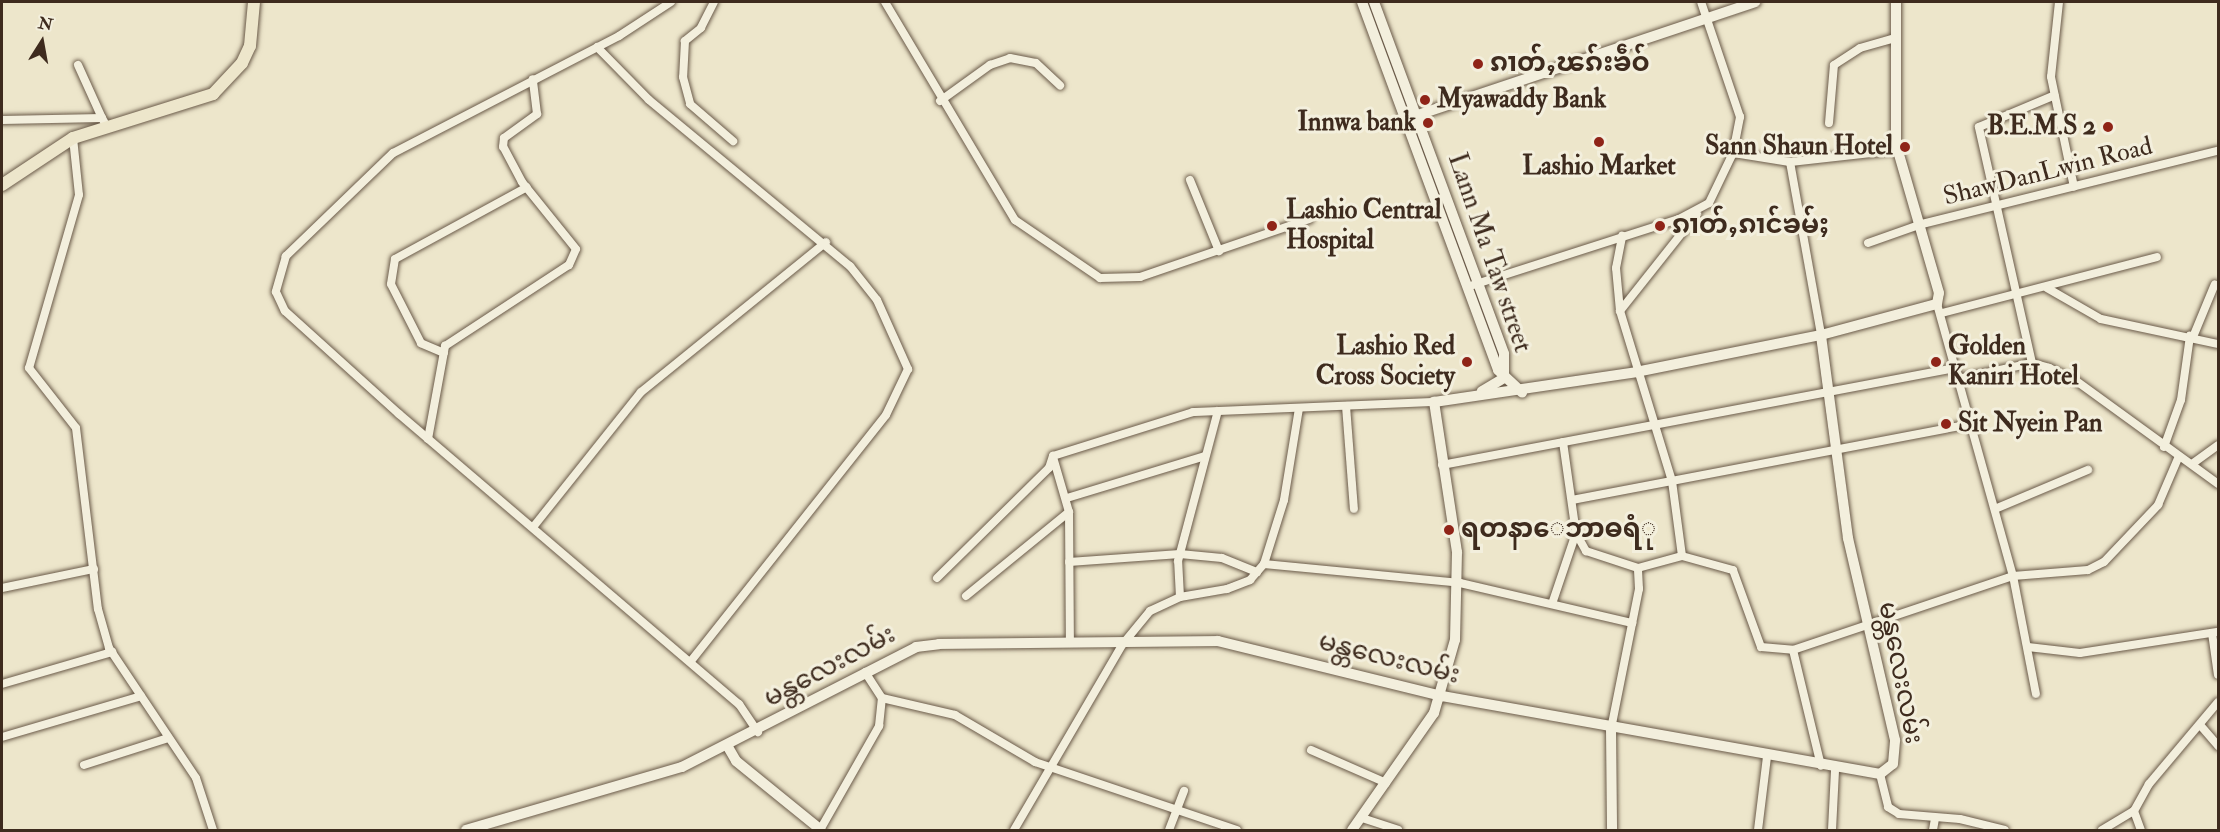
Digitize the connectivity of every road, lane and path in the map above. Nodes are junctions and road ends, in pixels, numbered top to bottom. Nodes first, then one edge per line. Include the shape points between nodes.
1 (254, 2) edge
2 (671, 2) edge
3 (714, 2) edge
4 (885, 2) edge
5 (1362, 2) edge
6 (1701, 2) edge
7 (1755, 2) edge
8 (1896, 2) edge
9 (2059, 2) edge
10 (1373, 9) edge
11 (1707, 21) junction
12 (1896, 38) junction
13 (597, 47) junction
14 (78, 64) dead end
15 (533, 79) junction
16 (1060, 85) dead end
17 (2055, 95) junction
18 (940, 101) junction
19 (1418, 115) junction
20 (1406, 119) junction
21 (2, 120) edge
22 (104, 123) junction
23 (1829, 123) dead end
24 (73, 138) junction
25 (733, 141) dead end
26 (1898, 150) junction
27 (2218, 151) edge
28 (1732, 153) junction
29 (1790, 162) junction
30 (1190, 180) dead end
31 (2, 185) edge
32 (527, 187) junction
33 (2074, 187) junction
34 (1996, 207) junction
35 (1700, 211) junction
36 (1309, 219) dead end
37 (1922, 224) junction
38 (1622, 236) junction
39 (826, 242) junction
40 (1868, 243) dead end
41 (1219, 251) junction
42 (2157, 257) dead end
43 (1480, 284) junction
44 (2215, 284) dead end
45 (1469, 286) junction
46 (2047, 288) junction
47 (2016, 296) junction
48 (1939, 309) junction
49 (1620, 311) junction
50 (1821, 335) junction
51 (2191, 337) junction
52 (2218, 344) edge
53 (444, 353) junction
54 (2032, 363) junction
55 (1955, 368) junction
56 (1636, 372) junction
57 (1504, 378) junction
58 (1958, 379) junction
59 (1522, 392) junction
60 (1830, 392) junction
61 (1478, 394) junction
62 (1434, 402) junction
63 (1346, 406) junction
64 (1299, 408) junction
65 (1218, 411) junction
66 (1972, 424) junction
67 (1653, 425) junction
68 (428, 439) junction
69 (1563, 442) junction
70 (2218, 445) edge
71 (2164, 447) junction
72 (1839, 449) junction
73 (1053, 456) junction
74 (1205, 456) junction
75 (2179, 456) junction
76 (2192, 464) junction
77 (1442, 465) junction
78 (2088, 470) dead end
79 (1672, 481) junction
80 (2218, 484) edge
81 (1067, 498) junction
82 (1572, 500) junction
83 (1354, 509) dead end
84 (1995, 509) junction
85 (1069, 512) junction
86 (534, 526) junction
87 (1576, 533) junction
88 (1180, 554) junction
89 (1682, 556) junction
90 (1069, 562) junction
91 (1264, 564) junction
92 (1638, 568) junction
93 (94, 569) junction
94 (1257, 572) junction
95 (2013, 576) junction
96 (937, 578) dead end
97 (1460, 583) junction
98 (2, 588) edge
99 (966, 596) dead end
100 (1180, 597) junction
101 (1552, 601) junction
102 (1632, 623) junction
103 (1869, 623) junction
104 (2215, 633) edge
105 (1070, 642) junction
106 (1122, 645) junction
107 (2028, 647) junction
108 (1793, 650) junction
109 (112, 652) junction
110 (691, 661) junction
111 (865, 672) junction
112 (2218, 675) edge
113 (2, 684) edge
114 (2036, 694) dead end
115 (141, 696) junction
116 (1442, 696) junction
117 (882, 698) junction
118 (2218, 702) edge
119 (2200, 725) junction
120 (1611, 729) junction
121 (758, 732) junction
122 (2, 736) edge
123 (168, 738) junction
124 (2218, 746) edge
125 (728, 747) junction
126 (1311, 750) dead end
127 (1767, 757) junction
128 (84, 765) dead end
129 (1821, 766) junction
130 (1051, 768) junction
131 (1835, 770) junction
132 (1880, 774) junction
133 (1386, 783) junction
134 (1184, 791) dead end
135 (1174, 810) junction
136 (2134, 812) junction
137 (1362, 818) junction
138 (1935, 819) junction
139 (816, 829) edge
140 (1235, 830) edge
141 (1613, 830) edge
142 (213, 831) edge
143 (466, 831) edge
144 (1014, 831) edge
145 (1168, 831) edge
146 (1352, 831) edge
147 (1398, 831) edge
148 (1758, 831) edge
149 (1832, 831) edge
150 (1933, 831) edge
151 (2005, 831) edge
152 (2102, 831) edge
153 (2141, 831) edge

1 - 22 main road via 250,46 234,77 193,105
2 - 13 street
3 - 25 street via 701,28 686,40 682,77 690,104
4 - 18 street
5 - 10 main road, Lann Ma Taw street
6 - 11 street
7 - 11 main road
8 - 12 main road
9 - 17 street via 2050,63
10 - 19 main road, Lann Ma Taw street
10 - 20 main road, Lann Ma Taw street
11 - 19 main road
11 - 28 street via 1737,98 1739,126
12 - 23 street via 1860,48 1834,65
12 - 26 main road
13 - 15 street
13 - 39 street via 649,100
14 - 22 street
15 - 32 street via 537,114 504,138 503,147
15 - 68 street via 393,153 286,256 276,282 285,311
16 - 18 street via 1036,63 1010,58 990,65
17 - 33 street
17 - 34 street via 1979,127
18 - 41 street via 1016,220 1100,278 1140,277
19 - 20 main road
19 - 43 main road, Lann Ma Taw street
20 - 45 main road, Lann Ma Taw street
21 - 22 street
22 - 24 main road
24 - 31 main road
24 - 93 street via 79,195 29,368 76,428
26 - 29 street
26 - 37 main road
27 - 33 street, ShawDanLwin Road
28 - 29 street
28 - 35 street
29 - 50 street
30 - 41 street
32 - 53 street via 576,249 569,265 455,336
32 - 53 street via 395,260 391,284 421,343
33 - 34 street, ShawDanLwin Road
34 - 37 street, ShawDanLwin Road
34 - 47 street
35 - 38 street
35 - 49 street
36 - 41 street
37 - 40 street, ShawDanLwin Road
37 - 48 main road via 1939,293
38 - 43 street
38 - 49 street via 1616,268
39 - 86 street via 641,392
39 - 110 street via 877,300 905,356 906,375 872,434
42 - 46 street
43 - 45 street
43 - 57 main road, Lann Ma Taw street via 1504,354
44 - 51 street
45 - 57 main road, Lann Ma Taw street
46 - 47 street
46 - 51 street via 2101,319
47 - 48 street
47 - 54 street
48 - 50 main road
48 - 55 street
49 - 56 street
50 - 56 main road
50 - 60 main road, မန္တလေးလမ်း
51 - 52 street
51 - 71 street via 2181,400
53 - 68 street
54 - 58 street
54 - 71 street via 2075,380
55 - 58 street
55 - 60 street
56 - 59 main road
56 - 67 street
57 - 59 main road
57 - 61 main road
58 - 66 street
59 - 61 main road
60 - 67 street
60 - 72 main road, မန္တလေးလမ်း
61 - 62 main road
62 - 63 street
62 - 77 main road
63 - 64 street
63 - 83 street
64 - 65 street
64 - 91 street via 1284,500
65 - 73 street via 1193,412
65 - 74 street
66 - 72 street
66 - 84 street
67 - 69 street
67 - 79 street
68 - 86 street
69 - 77 street
69 - 82 street
70 - 76 street
71 - 75 street
72 - 79 street
72 - 103 main road, မန္တလေးလမ်း via 1848,538
73 - 81 street
73 - 96 street via 1049,468
74 - 81 street
74 - 88 street
75 - 76 street
75 - 95 street via 2158,505 2120,551 2088,570
76 - 80 street
77 - 97 main road
78 - 84 street
79 - 82 street
79 - 89 street
81 - 85 street
82 - 87 street
84 - 95 street
85 - 90 street
85 - 99 street
86 - 110 street
87 - 92 street via 1591,555
87 - 101 street
88 - 90 street
88 - 94 street via 1222,558
88 - 100 street
89 - 92 street
89 - 108 street via 1733,570 1761,647
90 - 105 street
91 - 94 street
91 - 97 street
92 - 102 street
93 - 98 street
93 - 109 street via 98,609
94 - 100 street via 1227,589
95 - 103 street
95 - 107 street
97 - 101 street
97 - 116 main road
100 - 106 street via 1150,611
101 - 102 street
102 - 120 street
103 - 108 street
103 - 132 main road, မန္တလေးလမ်း via 1896,754
104 - 107 street via 2080,653
104 - 112 street
105 - 106 main road, မန္တလေးလမ်း
105 - 111 main road, မန္တလေးလမ်း via 916,647
106 - 116 main road, မန္တလေးလမ်း via 1238,644
106 - 130 street
107 - 114 street
108 - 129 street
109 - 113 street
109 - 115 street
110 - 121 street via 739,704
111 - 117 street
111 - 121 main road, မန္တလေးလမ်း
115 - 122 street
115 - 123 street
116 - 120 main road, မန္တလေးလမ်း
116 - 133 main road
117 - 130 street via 955,715
117 - 139 street via 879,726
118 - 119 street
119 - 124 street
119 - 136 street via 2149,784
120 - 127 main road, မန္တလေးလမ်း
120 - 141 main road
121 - 125 main road, မန္တလေးလမ်း
123 - 128 street
123 - 142 street via 196,778
125 - 139 main road via 736,761
125 - 143 main road, မန္တလေးလမ်း via 622,786
126 - 133 street
127 - 129 main road, မန္တလေးလမ်း
127 - 148 street
129 - 131 main road, မန္တလေးလမ်း
130 - 135 street
130 - 144 street
131 - 132 main road, မန္တလေးလမ်း
131 - 149 street
132 - 138 street via 1888,807
133 - 137 main road
134 - 135 street
135 - 140 street
135 - 145 street
136 - 152 street
136 - 153 street
137 - 146 main road
137 - 147 street
138 - 150 street
138 - 151 street via 1977,822

